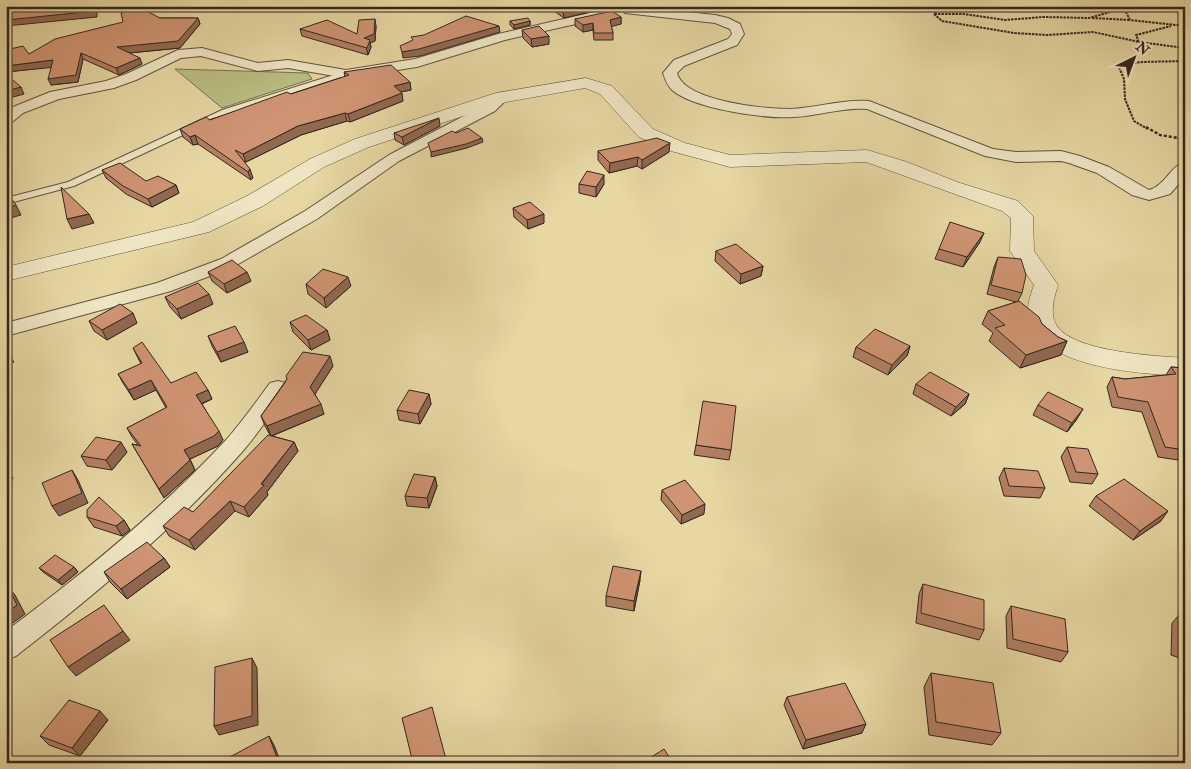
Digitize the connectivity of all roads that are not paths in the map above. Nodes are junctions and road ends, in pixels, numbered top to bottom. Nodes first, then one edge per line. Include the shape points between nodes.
1 (633, 7) edge
2 (346, 74) junction
3 (502, 97) junction
4 (6, 120) edge
5 (1185, 167) edge
6 (6, 201) edge
7 (6, 274) edge
8 (6, 330) edge
9 (1185, 367) edge
10 (278, 388) dead end
11 (6, 647) edge

1 - 2 street via 532,30 417,62
1 - 5 street via 715,19 736,27 738,34 732,42 679,63 670,73 675,86 706,101 787,113 854,103 868,105 990,153 1074,159 1103,170 1138,192 1149,195 1164,191
2 - 4 street via 288,64 258,67 202,52 178,54 109,85 55,95 18,110
2 - 6 lane via 225,112 71,184
3 - 7 street via 362,143 317,163 255,201 201,227
3 - 8 street via 490,108 394,158 311,215 227,263 164,287
3 - 9 street via 586,84 606,90 646,133 678,147 730,160 867,156 1010,206 1022,216 1022,251 1046,285 1039,305 1046,330 1056,340 1086,354 1129,364
10 - 11 street via 236,444 182,501 67,601

